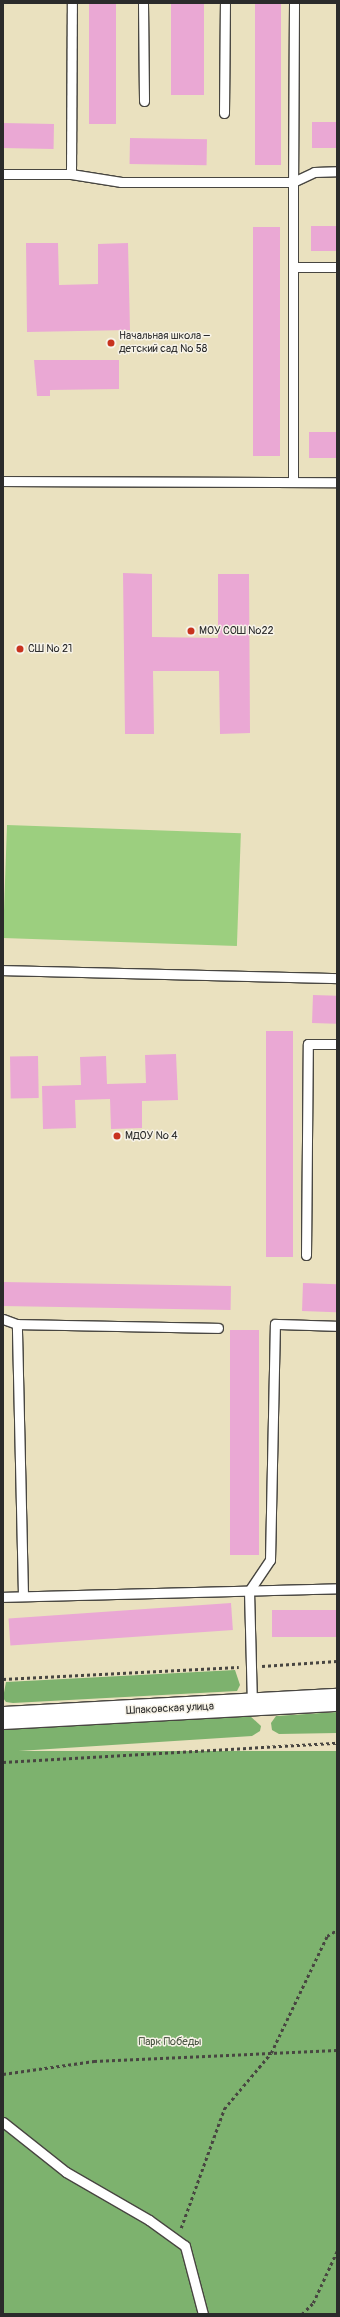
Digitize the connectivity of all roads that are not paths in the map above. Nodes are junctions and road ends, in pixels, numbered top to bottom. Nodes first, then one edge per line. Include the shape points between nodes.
1 (72, 3) edge
2 (143, 3) edge
3 (225, 3) edge
4 (294, 3) edge
5 (144, 101) dead end
6 (224, 113) dead end
7 (337, 171) edge
8 (3, 174) edge
9 (71, 174) junction
10 (293, 182) junction
11 (295, 267) junction
12 (337, 267) edge
13 (3, 481) edge
14 (293, 482) junction
15 (337, 482) edge
16 (3, 970) edge
17 (337, 978) edge
18 (337, 1044) edge
19 (306, 1256) dead end
20 (3, 1319) edge
21 (17, 1324) junction
22 (337, 1326) edge
23 (218, 1328) dead end
24 (337, 1588) edge
25 (249, 1591) junction
26 (23, 1595) junction
27 (3, 1597) edge
28 (337, 1700) edge
29 (252, 1704) junction
30 (3, 1718) edge
31 (3, 2122) edge
32 (203, 2314) edge

1 - 9 lane
2 - 5 lane
3 - 6 lane
4 - 10 lane
7 - 10 lane via 314,172
8 - 9 lane
9 - 10 lane via 121,182
10 - 11 lane
11 - 12 lane
11 - 14 lane
13 - 14 lane
14 - 15 lane
16 - 17 lane
18 - 19 lane via 308,1044
20 - 21 lane
21 - 23 lane
21 - 26 lane
22 - 25 lane via 274,1324 270,1560
24 - 25 lane
25 - 26 lane
25 - 29 lane
26 - 27 lane
28 - 29 main road, Шпаковская улица
29 - 30 main road, Шпаковская улица
31 - 32 lane via 66,2172 149,2220 185,2246

